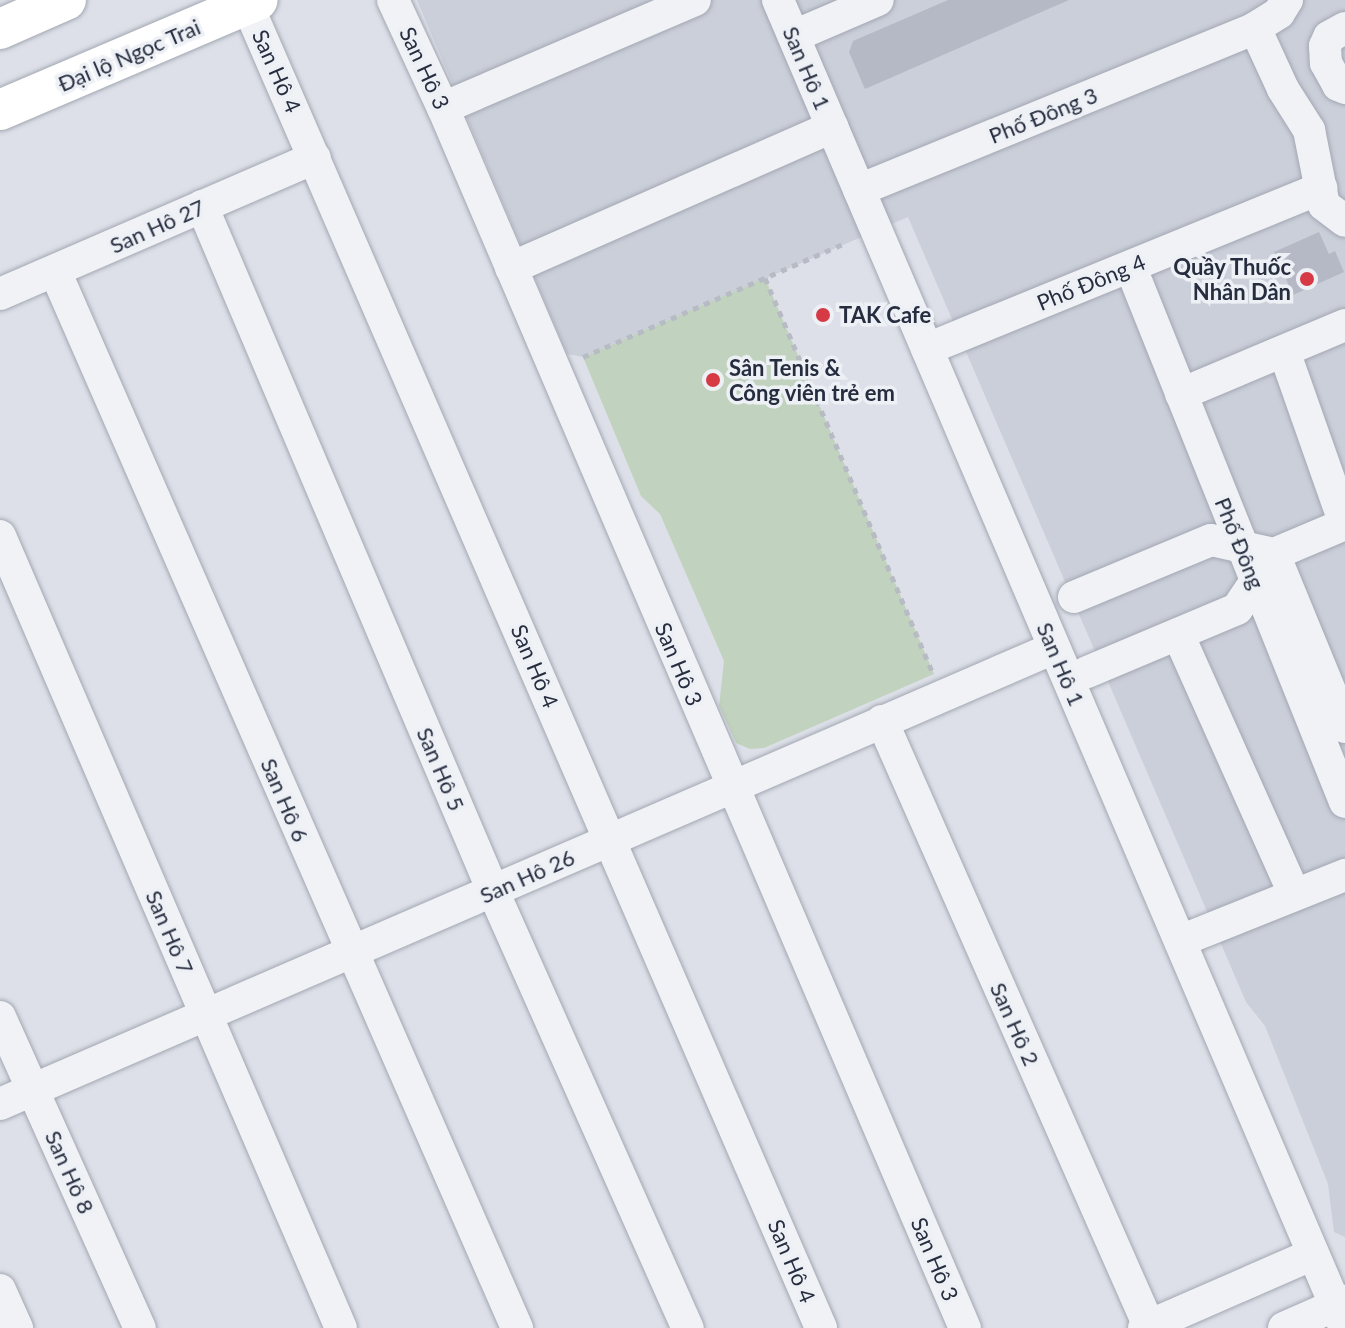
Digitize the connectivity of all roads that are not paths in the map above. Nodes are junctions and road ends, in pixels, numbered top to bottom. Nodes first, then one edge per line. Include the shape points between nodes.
1 (66, 0) edge
2 (393, 0) edge
3 (695, 0) edge
4 (778, 0) edge
5 (878, 0) edge
6 (1287, 0) edge
7 (252, 2) edge
8 (1345, 28) edge
9 (0, 29) edge
10 (1241, 34) junction
11 (794, 36) junction
12 (1345, 88) edge
13 (443, 108) junction
14 (0, 110) edge
15 (832, 127) junction
16 (315, 158) junction
17 (859, 190) junction
18 (1310, 192) junction
19 (202, 206) junction
20 (1345, 221) edge
21 (511, 268) junction
22 (55, 271) junction
23 (1137, 283) dead end
24 (0, 294) edge
25 (1345, 325) edge
26 (927, 349) junction
27 (1284, 351) junction
28 (1181, 394) junction
29 (1345, 524) edge
30 (0, 536) edge
31 (1242, 547) junction
32 (1274, 554) junction
33 (1256, 581) junction
34 (1074, 597) dead end
35 (1178, 634) junction
36 (1054, 648) junction
37 (1087, 672) dead end
38 (882, 721) junction
39 (1338, 728) edge
40 (732, 787) junction
41 (1345, 802) edge
42 (610, 840) junction
43 (1345, 875) edge
44 (1288, 880) dead end
45 (493, 891) junction
46 (1180, 941) junction
47 (352, 954) junction
48 (0, 1017) edge
49 (207, 1017) junction
50 (34, 1092) junction
51 (0, 1104) edge
52 (1313, 1254) junction
53 (0, 1290) edge
54 (1342, 1312) edge
55 (1146, 1327) edge
56 (17, 1328) edge
57 (140, 1328) edge
58 (341, 1328) edge
59 (517, 1328) edge
60 (688, 1328) edge
61 (821, 1328) edge
62 (965, 1328) edge
63 (1284, 1328) edge

1 - 9 main road
2 - 13 street, San Hô 3
3 - 13 street
4 - 11 street, San Hô 1
5 - 11 street
6 - 10 street, Phố Đông 3 via 1279,13
7 - 14 main road, Đại lộ Ngọc Trai
7 - 16 street, San Hô 4
8 - 12 street via 1329,37 1325,46 1326,63
10 - 17 street, Phố Đông 3
10 - 18 street via 1309,130
11 - 15 street, San Hô 1
13 - 21 street, San Hô 3
15 - 17 street, San Hô 1
15 - 21 street
16 - 19 street, San Hô 27
16 - 42 street, San Hô 4
17 - 26 street, San Hô 1
18 - 20 street
18 - 26 street, Phố Đông 4
19 - 22 street, San Hô 27
19 - 45 street, San Hô 5
21 - 40 street, San Hô 3
22 - 24 street, San Hô 27
22 - 47 street, San Hô 6
23 - 28 street, Phố Đông
25 - 27 street
26 - 36 street, San Hô 1
27 - 28 street
27 - 29 street
28 - 31 street, Phố Đông
29 - 32 street
30 - 49 street, San Hô 7
31 - 32 street
31 - 33 street, Phố Đông
31 - 34 street via 1211,540
32 - 33 street
32 - 39 street
33 - 35 street via 1237,609
33 - 39 street, Phố Đông
35 - 37 street
35 - 44 street
36 - 38 street, San Hô 26
36 - 46 street, San Hô 1
38 - 40 street, San Hô 26
38 - 55 street, San Hô 2
39 - 41 street, Phố Đông
40 - 42 street, San Hô 26
40 - 62 street, San Hô 3
42 - 45 street, San Hô 26
42 - 61 street, San Hô 4
43 - 46 street
45 - 47 street, San Hô 26
45 - 60 street, San Hô 5
46 - 52 street, San Hô 1
47 - 49 street, San Hô 26
47 - 59 street, San Hô 6
48 - 50 street, San Hô 8
49 - 50 street, San Hô 26
49 - 58 street, San Hô 7
50 - 51 street, San Hô 26
50 - 57 street, San Hô 8
52 - 54 street, San Hô 1
52 - 55 street
53 - 56 street
54 - 63 street

